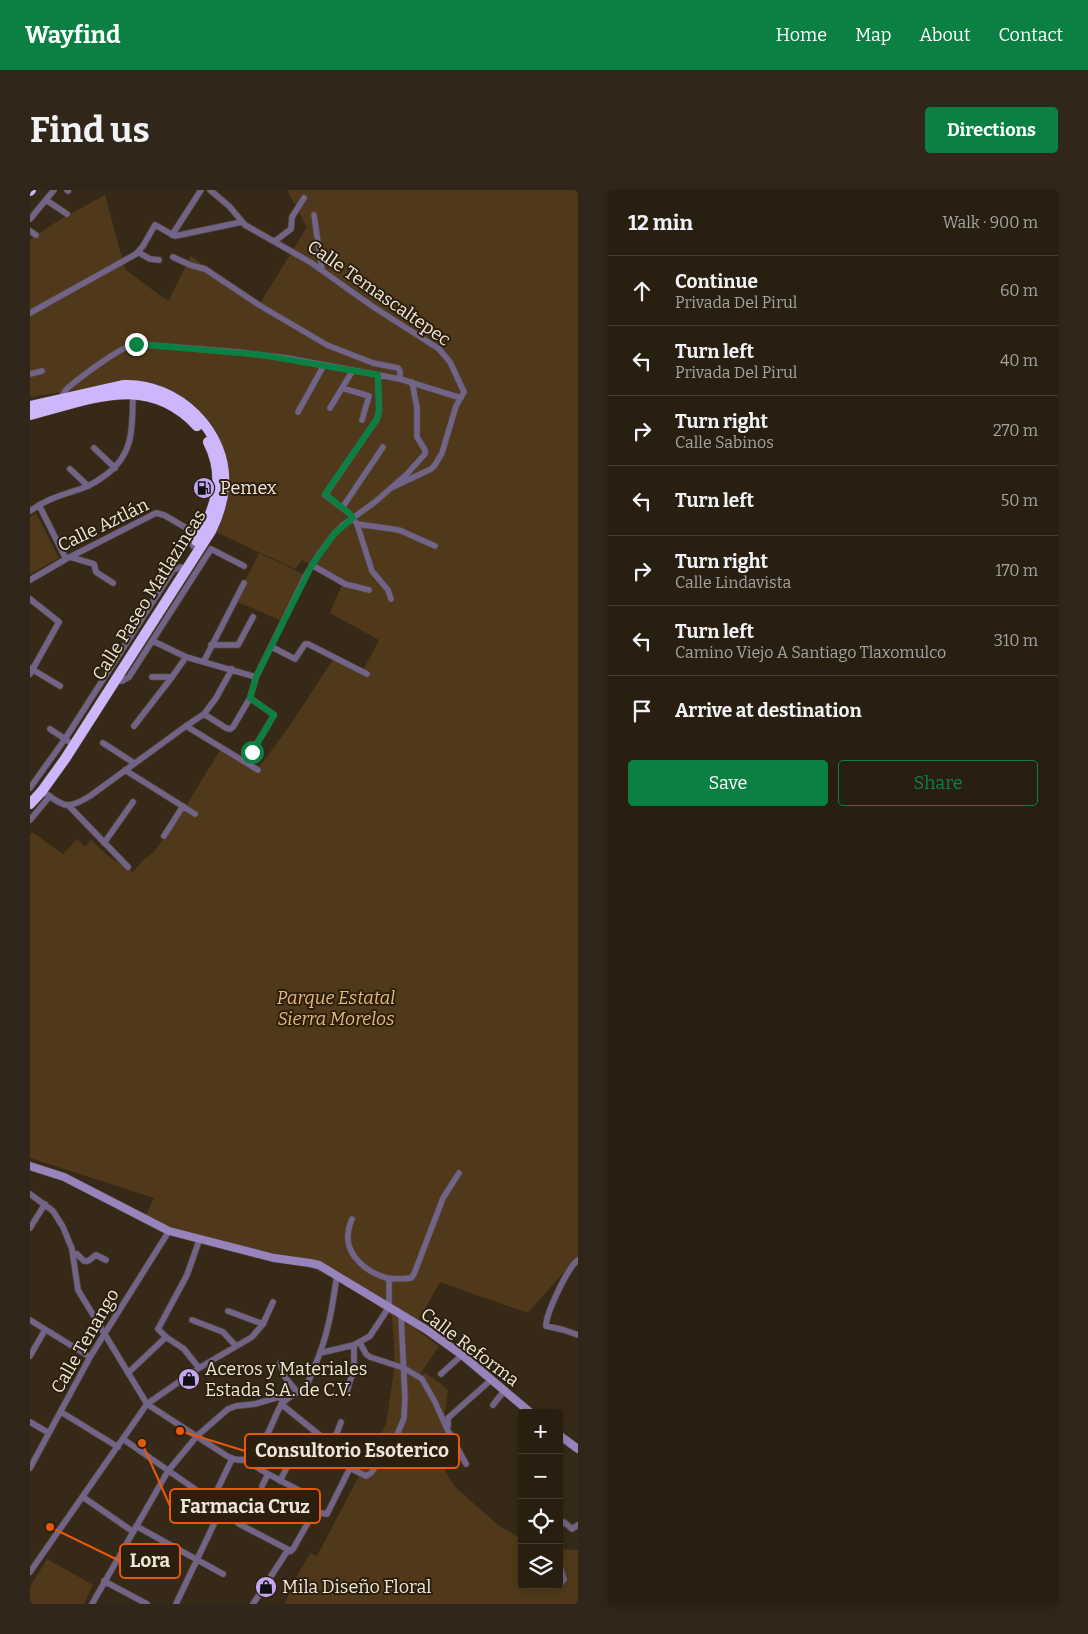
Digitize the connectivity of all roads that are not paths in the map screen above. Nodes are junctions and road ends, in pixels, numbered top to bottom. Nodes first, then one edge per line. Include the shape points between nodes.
1 (54, 190) edge
2 (201, 190) edge
3 (210, 190) edge
4 (304, 198) dead end
5 (46, 200) junction
6 (67, 214) dead end
7 (314, 215) dead end
8 (30, 220) edge
9 (242, 222) junction
10 (30, 231) edge
11 (36, 235) dead end
12 (172, 235) junction
13 (275, 242) junction
14 (138, 252) junction
15 (173, 257) dead end
16 (159, 260) dead end
17 (322, 270) junction
18 (30, 313) edge
19 (324, 365) junction
20 (352, 370) junction
21 (42, 371) dead end
22 (30, 374) edge
23 (378, 375) junction
24 (400, 379) junction
25 (412, 382) junction
26 (342, 388) junction
27 (133, 393) junction
28 (462, 398) junction
29 (59, 404) junction
30 (30, 406) edge
31 (330, 408) dead end
32 (298, 412) dead end
33 (30, 415) edge
34 (362, 420) dead end
35 (383, 447) dead end
36 (94, 448) dead end
37 (115, 468) junction
38 (70, 469) dead end
39 (88, 486) junction
40 (391, 488) junction
41 (39, 505) junction
42 (342, 508) junction
43 (30, 511) edge
44 (355, 521) junction
45 (206, 525) junction
46 (188, 530) junction
47 (193, 546) junction
48 (435, 546) dead end
49 (68, 558) junction
50 (312, 565) junction
51 (180, 566) junction
52 (244, 566) dead end
53 (30, 580) edge
54 (113, 583) dead end
55 (244, 583) dead end
56 (369, 590) dead end
57 (391, 598) dead end
58 (30, 599) edge
59 (176, 604) junction
60 (164, 605) junction
61 (253, 616) dead end
62 (153, 641) junction
63 (211, 645) junction
64 (272, 647) junction
65 (186, 656) junction
66 (204, 661) junction
67 (232, 669) junction
68 (31, 671) edge
69 (367, 674) dead end
70 (152, 677) dead end
71 (172, 677) junction
72 (256, 677) junction
73 (115, 680) junction
74 (60, 686) dead end
75 (250, 698) junction
76 (204, 714) junction
77 (84, 722) junction
78 (134, 726) dead end
79 (186, 726) junction
80 (50, 730) dead end
81 (66, 740) junction
82 (103, 743) dead end
83 (252, 752) dead end
84 (134, 763) junction
85 (125, 770) junction
86 (258, 770) dead end
87 (30, 788) edge
88 (46, 793) junction
89 (30, 794) edge
90 (133, 802) dead end
91 (30, 804) edge
92 (69, 806) junction
93 (183, 806) junction
94 (195, 814) dead end
95 (30, 820) edge
96 (164, 836) dead end
97 (104, 844) junction
98 (128, 867) dead end
99 (30, 1166) edge
100 (459, 1173) dead end
101 (30, 1194) edge
102 (45, 1204) junction
103 (352, 1219) dead end
104 (30, 1228) edge
105 (169, 1231) junction
106 (200, 1238) junction
107 (77, 1254) dead end
108 (106, 1260) dead end
109 (578, 1260) edge
110 (337, 1275) junction
111 (389, 1279) junction
112 (273, 1302) dead end
113 (389, 1307) junction
114 (228, 1311) dead end
115 (401, 1315) junction
116 (30, 1320) edge
117 (192, 1320) dead end
118 (263, 1324) junction
119 (45, 1330) junction
120 (104, 1334) junction
121 (578, 1335) edge
122 (166, 1337) junction
123 (360, 1342) junction
124 (354, 1345) junction
125 (236, 1346) junction
126 (320, 1353) junction
127 (462, 1355) junction
128 (30, 1356) edge
129 (90, 1357) junction
130 (280, 1363) dead end
131 (199, 1368) junction
132 (404, 1368) junction
133 (128, 1373) junction
134 (441, 1374) dead end
135 (491, 1380) junction
136 (347, 1391) dead end
137 (504, 1391) junction
138 (297, 1392) junction
139 (283, 1402) junction
140 (147, 1404) junction
141 (493, 1405) dead end
142 (526, 1409) edge
143 (61, 1412) junction
144 (30, 1422) edge
145 (341, 1422) dead end
146 (447, 1429) junction
147 (49, 1433) junction
148 (197, 1436) junction
149 (123, 1439) junction
150 (563, 1439) edge
151 (294, 1444) dead end
152 (118, 1446) junction
153 (332, 1446) junction
154 (578, 1449) edge
155 (232, 1458) junction
156 (245, 1460) junction
157 (466, 1464) dead end
158 (30, 1468) edge
159 (350, 1468) junction
160 (168, 1471) junction
161 (268, 1474) junction
162 (280, 1481) junction
163 (262, 1486) dead end
164 (304, 1493) dead end
165 (83, 1497) junction
166 (212, 1500) junction
167 (221, 1510) junction
168 (563, 1523) edge
169 (578, 1525) edge
170 (134, 1529) junction
171 (291, 1551) junction
172 (196, 1560) junction
173 (30, 1572) edge
174 (222, 1574) dead end
175 (104, 1581) junction
176 (92, 1604) edge
177 (147, 1604) edge
178 (176, 1604) edge
179 (253, 1604) edge

1 - 5 street
2 - 12 street
3 - 9 street, Calle Temascaltepec
4 - 13 street via 292,218 291,229
5 - 6 street
5 - 8 street
7 - 17 street
9 - 12 street
9 - 13 street, Calle Temascaltepec
10 - 11 street
12 - 14 street via 158,225 154,226
13 - 17 street, Calle Temascaltepec
14 - 16 street
14 - 18 street
15 - 24 street via 205,269 328,345 372,363 398,368
17 - 28 street, Calle Temascaltepec via 443,353 464,390
19 - 20 street
19 - 29 street via 237,352 132,344 70,386
19 - 32 street
20 - 23 street
20 - 26 street
21 - 22 street
23 - 24 street
23 - 42 street via 377,419 326,494
24 - 25 street
25 - 28 street
25 - 40 street via 417,408 417,437 425,454
26 - 31 street
26 - 34 street via 369,396
27 - 29 highway, Calle Paseo Matlazincas
27 - 37 street via 130,439 124,457
27 - 45 highway, Calle Paseo Matlazincas via 172,405 192,420 205,437 213,456 217,483 213,509
28 - 40 street via 435,465
29 - 30 highway, Calle Paseo Matlazincas
29 - 33 highway, Calle Paseo Matlazincas
29 - 60 highway, Calle Paseo Matlazincas via 124,385 158,390 189,408 215,440 224,473 220,511 207,538
35 - 42 street
36 - 37 street
37 - 39 street
38 - 39 street
39 - 41 street via 55,496
40 - 44 street
41 - 43 street
41 - 49 street
42 - 44 street
44 - 48 street via 399,530
44 - 50 street via 334,534
44 - 57 street via 372,571
45 - 46 street
45 - 47 highway, Calle Paseo Matlazincas
46 - 47 street
46 - 49 street, Calle Aztlán via 164,515 153,514
47 - 51 highway, Calle Paseo Matlazincas
49 - 53 street, Calle Aztlán
49 - 54 street via 94,564 95,570
50 - 56 street via 346,584
50 - 64 street
51 - 77 highway, Calle Paseo Matlazincas
51 - 81 street via 173,570
52 - 59 street via 212,549
55 - 63 street
58 - 68 street via 59,622
59 - 60 street
59 - 62 street
60 - 73 highway, Calle Paseo Matlazincas
61 - 63 street via 237,646
62 - 65 street
62 - 73 street via 129,677
63 - 66 street
64 - 69 street via 297,658 304,645 308,644
64 - 72 street
65 - 66 street
65 - 71 street
66 - 67 street
67 - 72 street
67 - 76 street
68 - 74 street
70 - 71 street
71 - 78 street
72 - 75 street
73 - 77 highway, Calle Paseo Matlazincas
75 - 76 street via 232,728 226,728
75 - 83 street via 274,715
76 - 79 street
77 - 81 highway, Calle Paseo Matlazincas
77 - 88 highway, Calle Paseo Matlazincas
79 - 84 street
79 - 86 street
80 - 81 street
81 - 87 street
81 - 89 highway, Calle Paseo Matlazincas
82 - 84 street
84 - 85 street
85 - 92 street via 78,804
85 - 93 street
88 - 91 highway, Calle Paseo Matlazincas
88 - 92 street
88 - 95 street
90 - 97 street
92 - 97 street
93 - 94 street
93 - 96 street
97 - 98 street
99 - 105 street, Calle Reforma via 64,1176
100 - 111 street via 443,1198 412,1276
101 - 102 street
102 - 104 street
102 - 120 street via 55,1213 68,1235 78,1290
103 - 111 street via 348,1242 353,1256 362,1266
105 - 106 street, Calle Reforma
105 - 120 street, Calle Tenango
106 - 110 street, Calle Reforma via 274,1258 315,1264
106 - 122 street via 187,1275 158,1328
107 - 108 street via 84,1261 96,1255
109 - 121 street via 569,1270 551,1306 546,1326
110 - 113 street, Calle Reforma
110 - 126 street via 329,1329
111 - 113 street
112 - 118 street
113 - 115 street, Calle Reforma
113 - 123 street via 370,1336
114 - 118 street
115 - 127 street, Calle Reforma
115 - 132 street
116 - 119 street
117 - 125 street via 223,1332
118 - 125 street via 252,1337
119 - 128 street
119 - 129 street
120 - 129 street, Calle Tenango
120 - 133 street
122 - 131 street via 184,1349
122 - 133 street
123 - 124 street
123 - 132 street via 370,1357
124 - 126 street
124 - 136 street via 354,1368
125 - 131 street
126 - 138 street via 308,1382
127 - 134 street
127 - 135 street, Calle Reforma
129 - 143 street, Calle Tenango
130 - 138 street
131 - 140 street
132 - 146 street via 426,1385
132 - 159 street via 404,1418 398,1435 366,1476
133 - 140 street
135 - 137 street, Calle Reforma
135 - 146 street via 448,1418
137 - 141 street
137 - 142 street, Calle Reforma
138 - 139 street
139 - 148 street via 281,1397 277,1397 232,1407
139 - 153 street
139 - 156 street via 266,1438
140 - 148 street
140 - 149 street
143 - 147 street, Calle Tenango
143 - 152 street
144 - 147 street
145 - 153 street
146 - 157 street
147 - 158 street, Calle Tenango
148 - 155 street
148 - 160 street
149 - 152 street
149 - 160 street
150 - 154 street
151 - 162 street via 291,1459
152 - 165 street
153 - 159 street via 350,1460
155 - 156 street
155 - 166 street
156 - 161 street
159 - 171 street via 326,1514 314,1512
160 - 166 street
160 - 170 street
161 - 162 street
161 - 163 street
162 - 164 street
165 - 170 street
165 - 173 street
166 - 167 street
167 - 171 street via 241,1525
167 - 172 street
168 - 169 street via 572,1529
170 - 172 street
170 - 175 street
171 - 179 street
172 - 174 street
172 - 178 street
175 - 176 street
175 - 177 street

